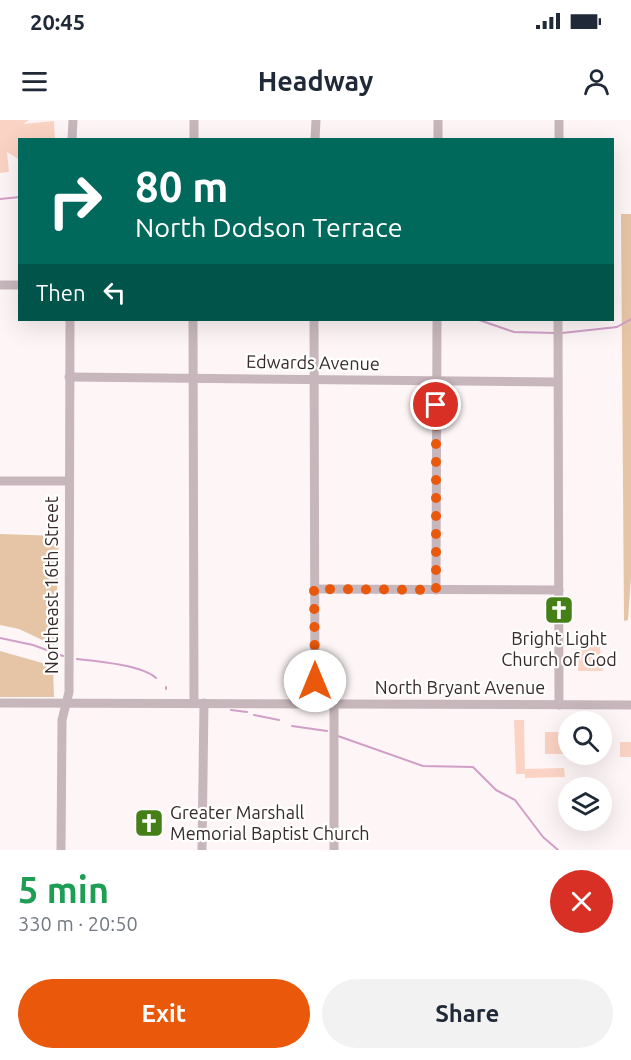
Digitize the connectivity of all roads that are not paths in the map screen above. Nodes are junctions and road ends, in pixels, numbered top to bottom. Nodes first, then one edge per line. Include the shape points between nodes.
1 (73, 120) edge
2 (194, 120) edge
3 (316, 120) edge
4 (438, 120) edge
5 (559, 120) edge
6 (72, 138) edge
7 (194, 138) edge
8 (315, 138) edge
9 (438, 138) edge
10 (559, 138) edge
11 (0, 285) edge
12 (18, 285) edge
13 (70, 321) edge
14 (193, 321) edge
15 (314, 321) edge
16 (436, 321) edge
17 (558, 321) edge
18 (69, 377) junction
19 (192, 379) junction
20 (313, 380) junction
21 (436, 381) junction
22 (557, 382) junction
23 (0, 482) edge
24 (68, 482) junction
25 (314, 589) junction
26 (436, 590) junction
27 (559, 590) junction
28 (0, 703) edge
29 (199, 703) junction
30 (66, 704) junction
31 (315, 704) junction
32 (334, 704) junction
33 (559, 705) junction
34 (631, 705) edge
35 (61, 850) edge
36 (202, 850) edge
37 (334, 850) edge

1 - 6 street
2 - 7 street
3 - 8 street
4 - 9 street
5 - 10 street
11 - 12 street
13 - 18 street, Northeast 16th Street
14 - 19 street
15 - 20 street
16 - 21 street
17 - 22 street
18 - 19 street, Edwards Avenue
18 - 24 street, Northeast 16th Street
19 - 20 street, Edwards Avenue
19 - 29 street
20 - 21 street, Edwards Avenue
20 - 25 street
21 - 22 street, Edwards Avenue
21 - 26 street
22 - 27 street
23 - 24 street
24 - 30 street, Northeast 16th Street
25 - 26 street
25 - 31 street
26 - 27 street
27 - 33 street
28 - 30 street, North Bryant Avenue
29 - 30 street, North Bryant Avenue
29 - 31 street, North Bryant Avenue
29 - 36 street
30 - 35 street, Northeast 16th Street
31 - 32 street, North Bryant Avenue
32 - 33 street, North Bryant Avenue
32 - 37 street
33 - 34 street, North Bryant Avenue

